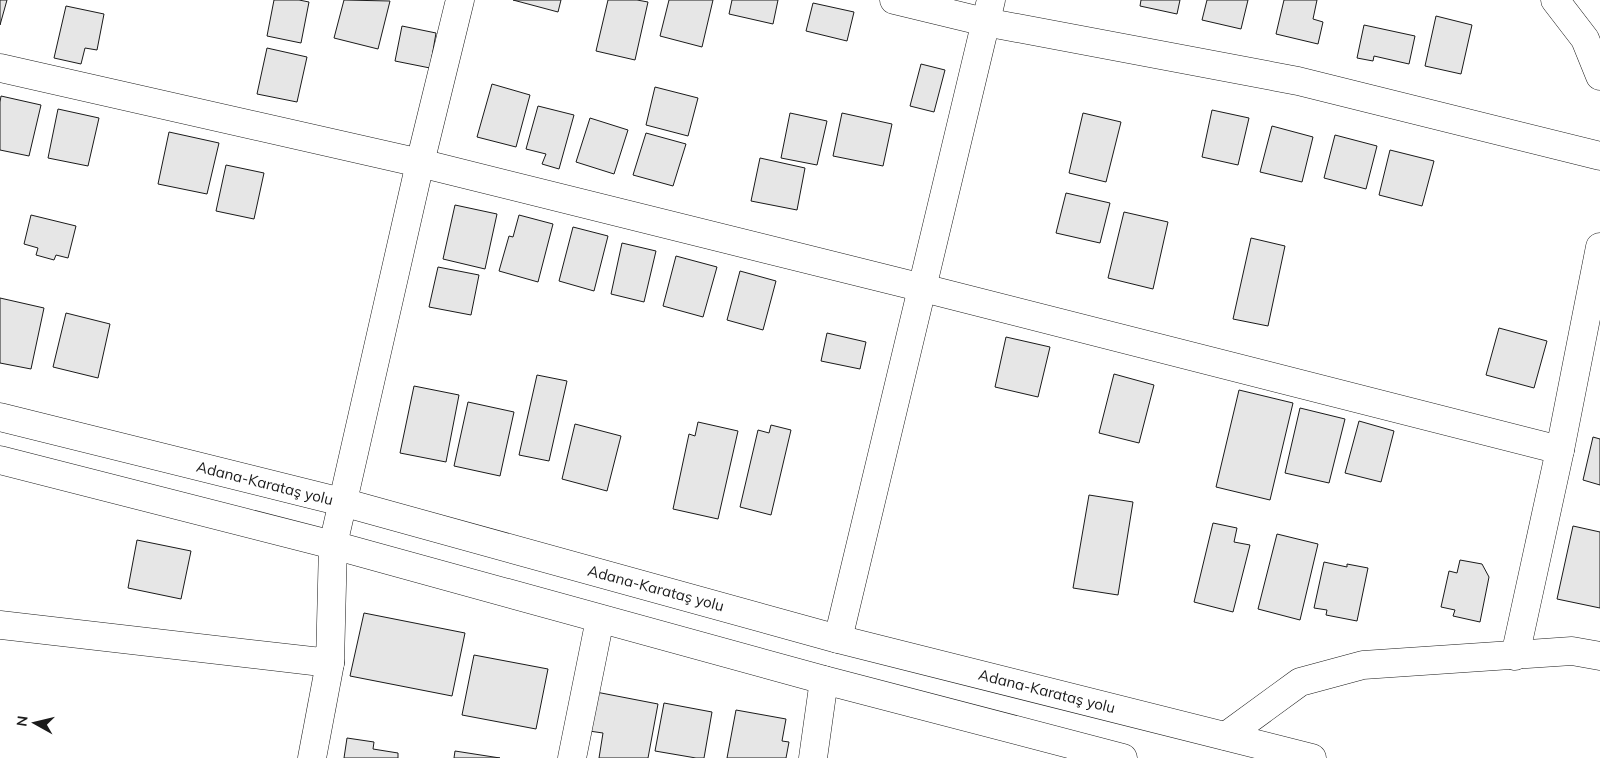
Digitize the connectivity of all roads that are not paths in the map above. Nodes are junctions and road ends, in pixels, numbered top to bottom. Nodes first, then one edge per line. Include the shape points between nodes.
1 (460, 0) edge
2 (894, 0) edge
3 (1555, 0) edge
4 (988, 11) edge
5 (0, 68) edge
6 (1600, 76) edge
7 (1600, 156) edge
8 (420, 164) junction
9 (1600, 246) edge
10 (923, 288) junction
11 (0, 417) edge
12 (1560, 450) junction
13 (0, 460) edge
14 (342, 502) junction
15 (333, 545) junction
16 (600, 619) junction
17 (0, 624) edge
18 (838, 639) junction
19 (1516, 656) junction
20 (1600, 656) edge
21 (330, 663) junction
22 (824, 680) junction
23 (1226, 736) junction
24 (312, 758) edge
25 (572, 758) edge
26 (813, 758) edge
27 (1123, 758) edge
28 (1312, 758) edge

1 - 8 street
2 - 4 street
3 - 6 street via 1585,39
4 - 7 street via 1298,81
4 - 10 street
5 - 8 street
8 - 10 street
8 - 14 street
9 - 12 street
10 - 12 street
10 - 18 street
11 - 14 street, Adana-Karataş yolu
12 - 19 street
13 - 15 street
14 - 15 street
14 - 18 street, Adana-Karataş yolu
15 - 16 street
15 - 21 street
16 - 22 street
16 - 25 street
17 - 21 street
18 - 23 street, Adana-Karataş yolu
19 - 20 street via 1572,651
19 - 23 street via 1363,665 1300,682
21 - 24 street
22 - 26 street
22 - 27 street
23 - 28 street, Adana-Karataş yolu

